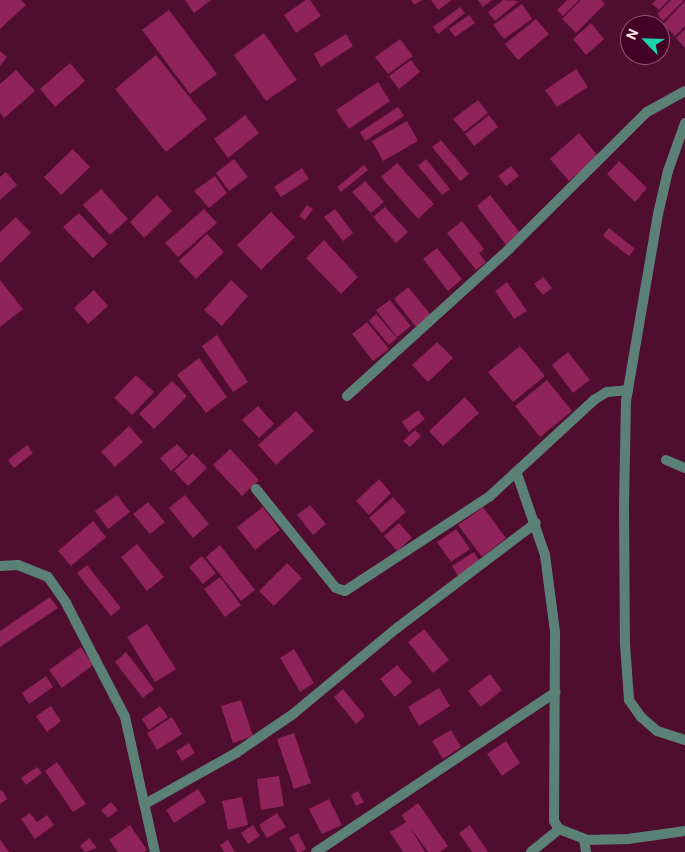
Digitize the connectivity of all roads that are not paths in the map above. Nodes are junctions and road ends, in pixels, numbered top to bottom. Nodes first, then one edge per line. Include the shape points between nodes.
1 (685, 91) edge
2 (685, 123) edge
3 (628, 390) junction
4 (347, 396) dead end
5 (666, 460) dead end
6 (685, 468) edge
7 (517, 474) junction
8 (256, 489) dead end
9 (536, 523) junction
10 (0, 566) edge
11 (556, 692) junction
12 (685, 740) edge
13 (145, 804) junction
14 (559, 828) junction
15 (685, 831) edge
16 (584, 839) junction
17 (155, 852) edge
18 (316, 852) edge
19 (531, 852) edge
20 (586, 852) edge

1 - 4 street via 647,112 509,249
2 - 3 street via 668,171 658,214
3 - 7 street via 607,392 594,400
3 - 12 street via 624,506 625,644 630,700 641,717 657,731
5 - 6 street
7 - 8 street via 490,496 345,591 336,588
7 - 9 street
9 - 11 street via 545,555 554,613
9 - 13 street via 397,628 292,714 236,753
10 - 13 street via 18,565 48,577 55,585 125,717
11 - 14 street via 552,814
11 - 18 street
13 - 17 street
14 - 16 street
14 - 19 street
15 - 16 street via 628,839
16 - 20 street

